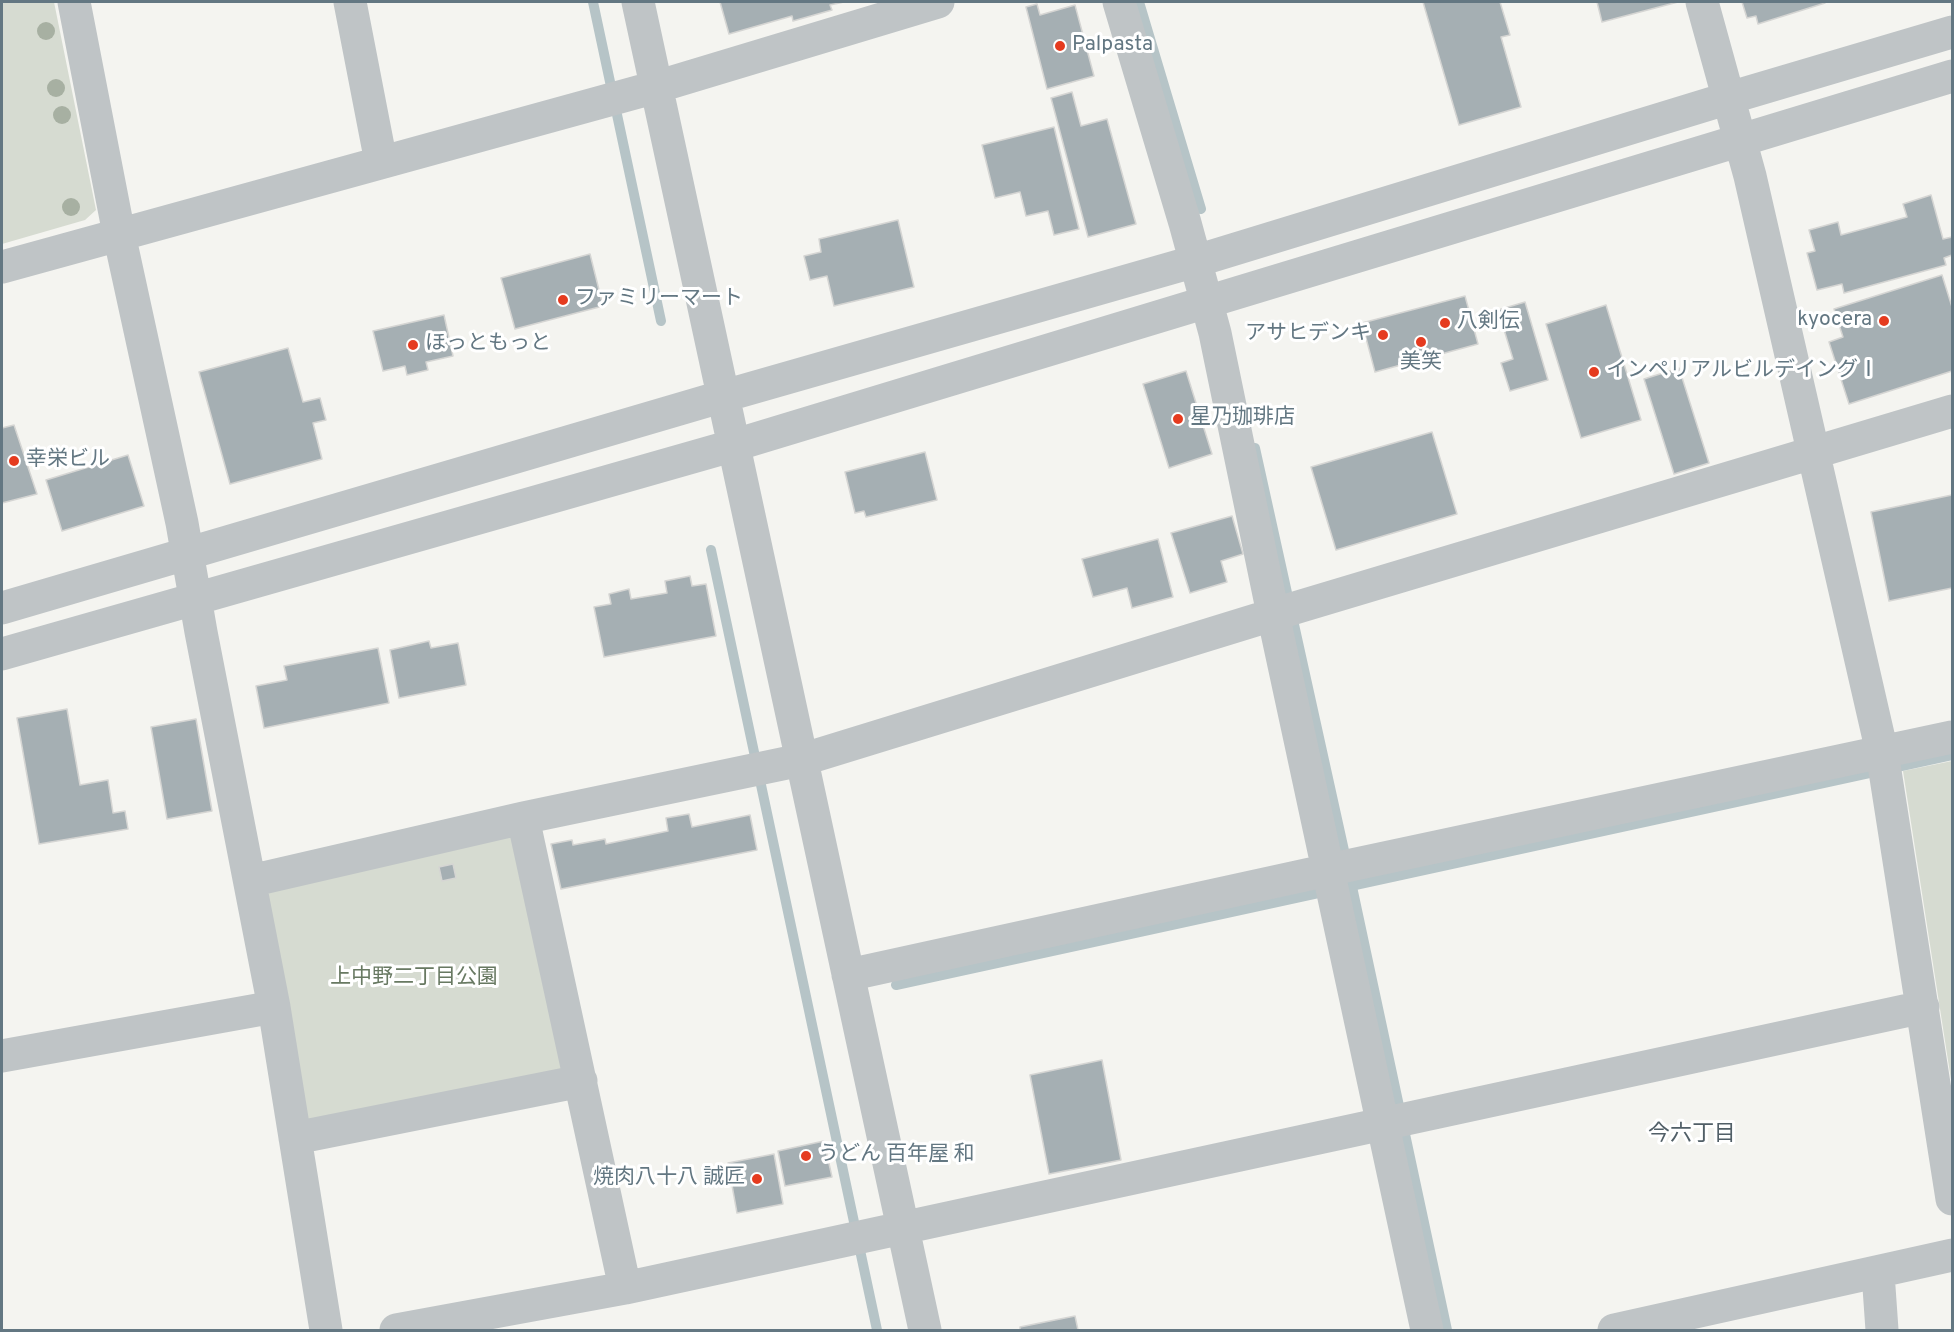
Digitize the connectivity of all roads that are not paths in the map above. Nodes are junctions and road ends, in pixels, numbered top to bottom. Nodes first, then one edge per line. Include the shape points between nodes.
1 (74, 2) edge
2 (350, 2) edge
3 (638, 2) edge
4 (938, 2) edge
5 (1119, 2) edge
6 (1702, 2) edge
7 (1953, 32) edge
8 (1953, 75) edge
9 (656, 87) junction
10 (1729, 98) junction
11 (1740, 139) junction
12 (381, 162) junction
13 (119, 234) junction
14 (1196, 261) junction
15 (2, 267) edge
16 (1207, 303) junction
17 (724, 396) junction
18 (1953, 411) edge
19 (735, 445) junction
20 (1814, 452) junction
21 (187, 555) junction
22 (194, 600) junction
23 (2, 608) edge
24 (1285, 611) junction
25 (2, 654) edge
26 (1953, 737) edge
27 (801, 760) junction
28 (1884, 765) junction
29 (523, 818) junction
30 (1337, 876) junction
31 (250, 881) junction
32 (848, 975) junction
33 (274, 1007) junction
34 (1923, 1007) junction
35 (2, 1056) edge
36 (580, 1081) junction
37 (1395, 1122) junction
38 (295, 1138) junction
39 (1953, 1199) edge
40 (904, 1227) junction
41 (1953, 1255) edge
42 (1878, 1273) junction
43 (625, 1288) junction
44 (326, 1330) edge
45 (396, 1330) edge
46 (926, 1330) edge
47 (1427, 1330) edge
48 (1614, 1330) edge
49 (1882, 1330) edge

1 - 13 street
2 - 12 street
3 - 9 street
4 - 9 street
5 - 14 street
6 - 10 street
7 - 10 street
8 - 11 street
9 - 12 street
9 - 17 street
10 - 11 street
10 - 14 street
11 - 16 street
11 - 20 street
12 - 13 street
13 - 15 street
13 - 21 street
14 - 16 street
14 - 17 street
16 - 19 street
16 - 24 street
17 - 19 street
17 - 21 street
18 - 20 street
19 - 22 street
19 - 27 street
20 - 24 street
20 - 28 street
21 - 22 street
21 - 23 street
22 - 25 street
22 - 31 street
24 - 27 street
24 - 30 street
26 - 28 street
27 - 29 street
27 - 32 street
28 - 30 street
28 - 34 street
29 - 31 street
29 - 36 street
30 - 32 street
30 - 37 street
31 - 33 street
32 - 40 street
33 - 35 street
33 - 38 street
34 - 37 street
34 - 39 street
36 - 38 street
36 - 43 street
37 - 40 street
37 - 47 street
38 - 44 street
40 - 43 street
40 - 46 street
41 - 42 street
42 - 48 street
42 - 49 street
43 - 45 street

